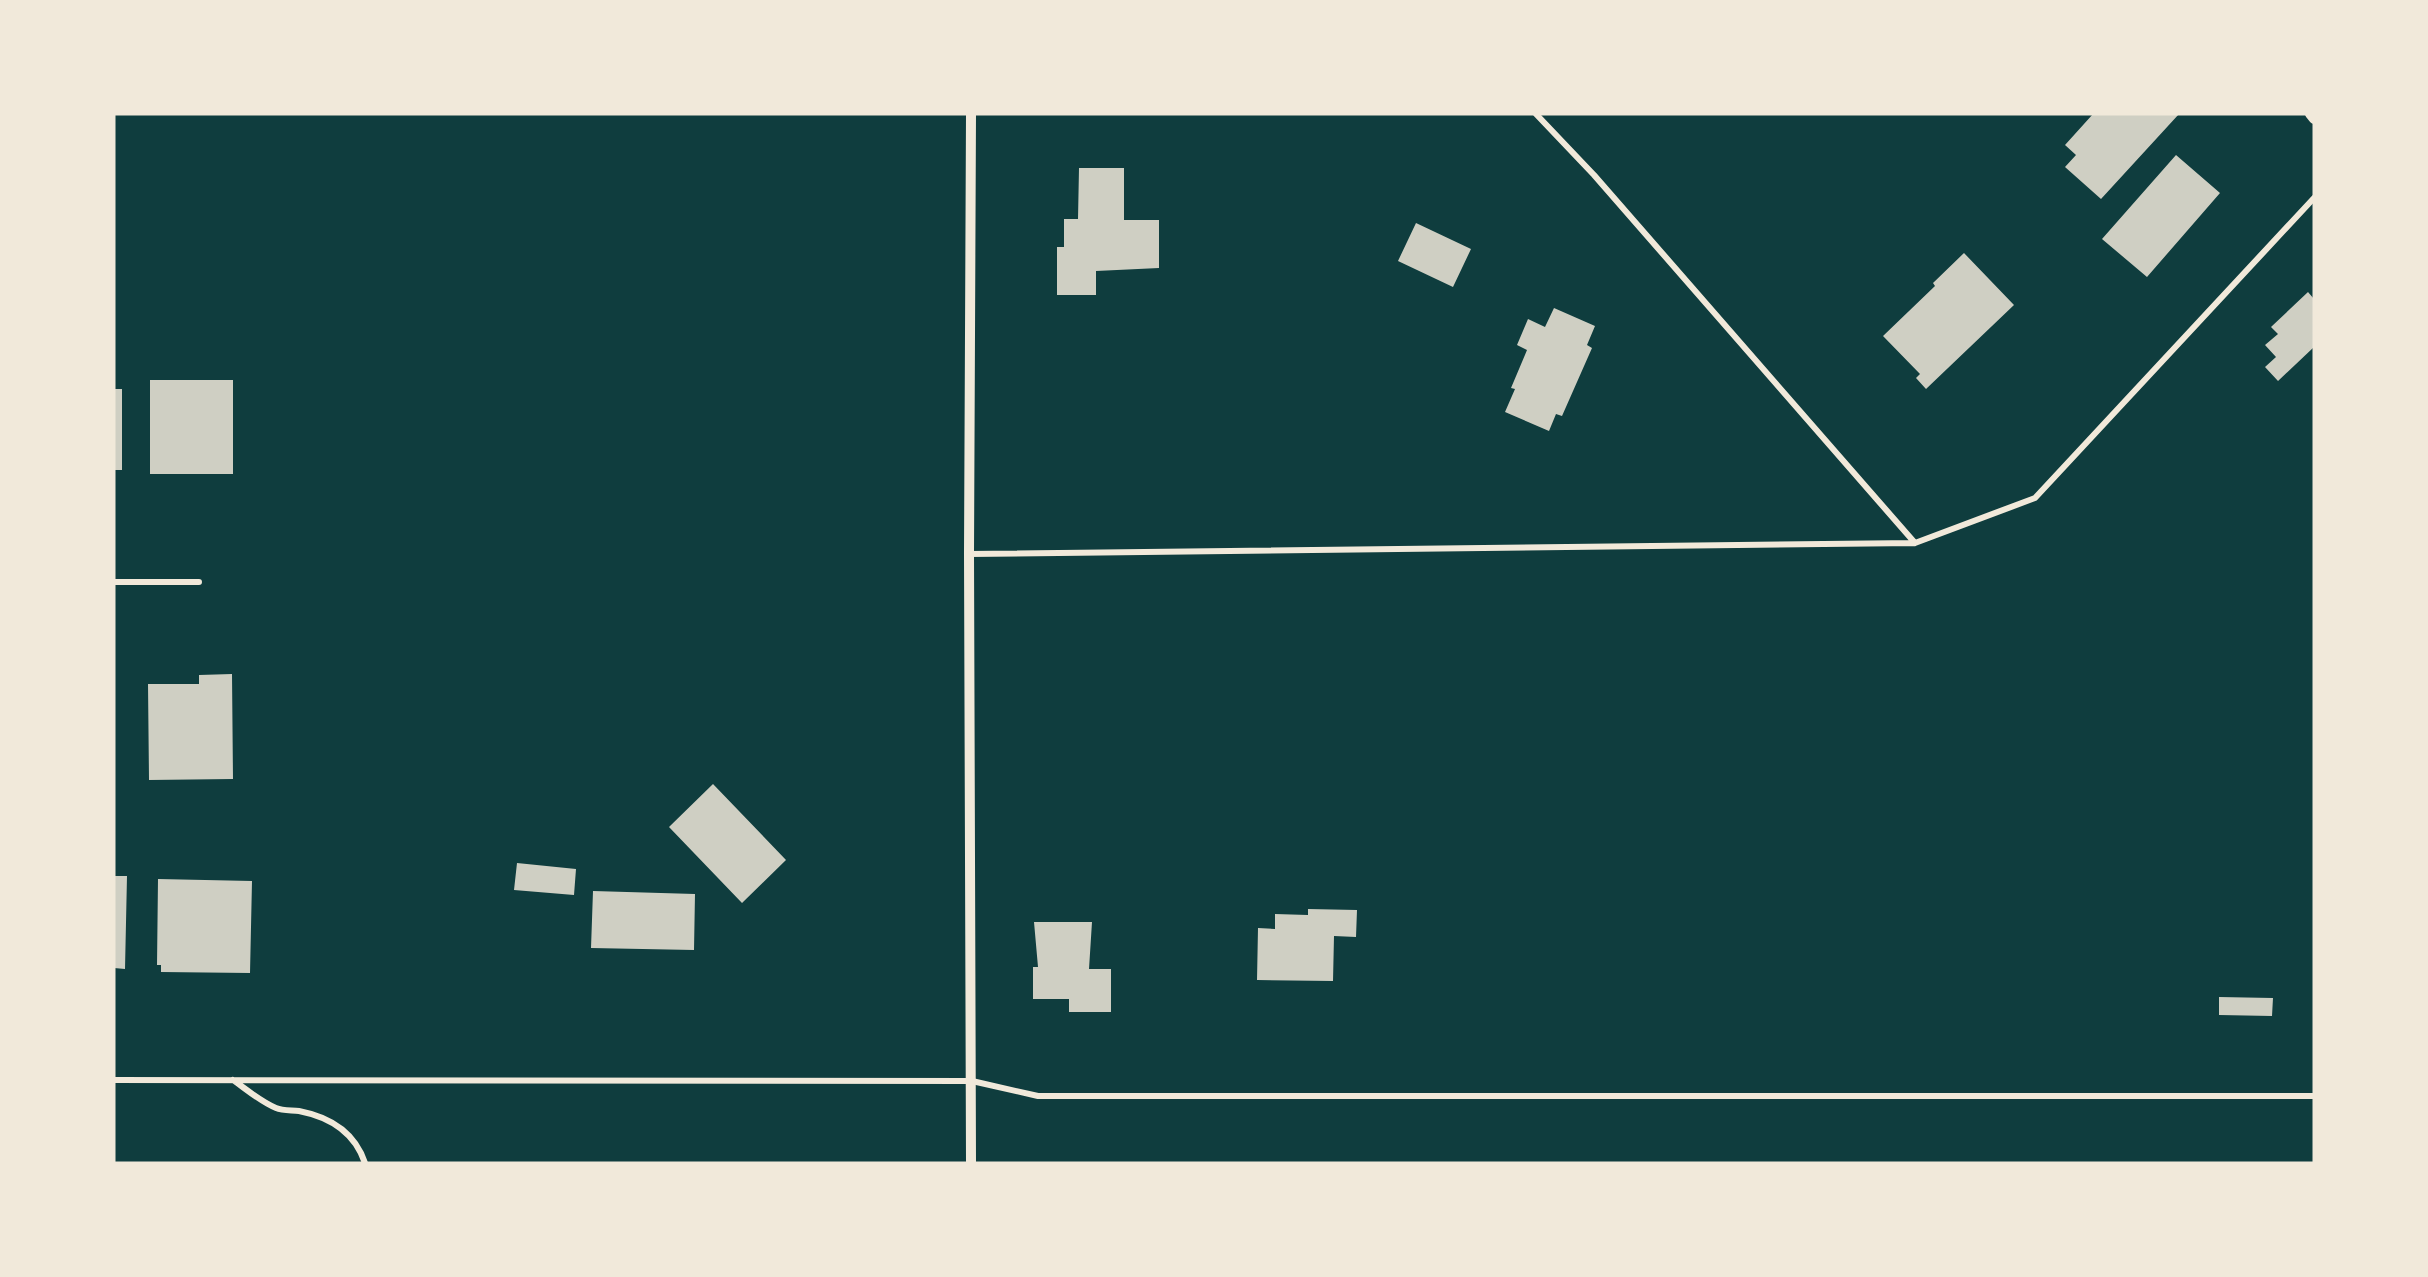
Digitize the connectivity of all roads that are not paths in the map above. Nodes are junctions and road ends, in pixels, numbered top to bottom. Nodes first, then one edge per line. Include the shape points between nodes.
1 (971, 114) edge
2 (1536, 114) edge
3 (2310, 114) edge
4 (2314, 119) edge
5 (2314, 198) edge
6 (1915, 543) junction
7 (969, 554) junction
8 (114, 582) edge
9 (199, 582) dead end
10 (114, 1080) edge
11 (232, 1080) junction
12 (972, 1081) junction
13 (2314, 1096) edge
14 (365, 1163) edge
15 (971, 1163) edge

1 - 7 street
2 - 6 street via 1594,175
3 - 4 street
5 - 6 street via 2035,498
6 - 7 street
7 - 12 street
8 - 9 street
10 - 11 street
11 - 12 street
11 - 14 street via 276,1109 300,1111 341,1128 353,1139
12 - 13 street via 1038,1096
12 - 15 street

